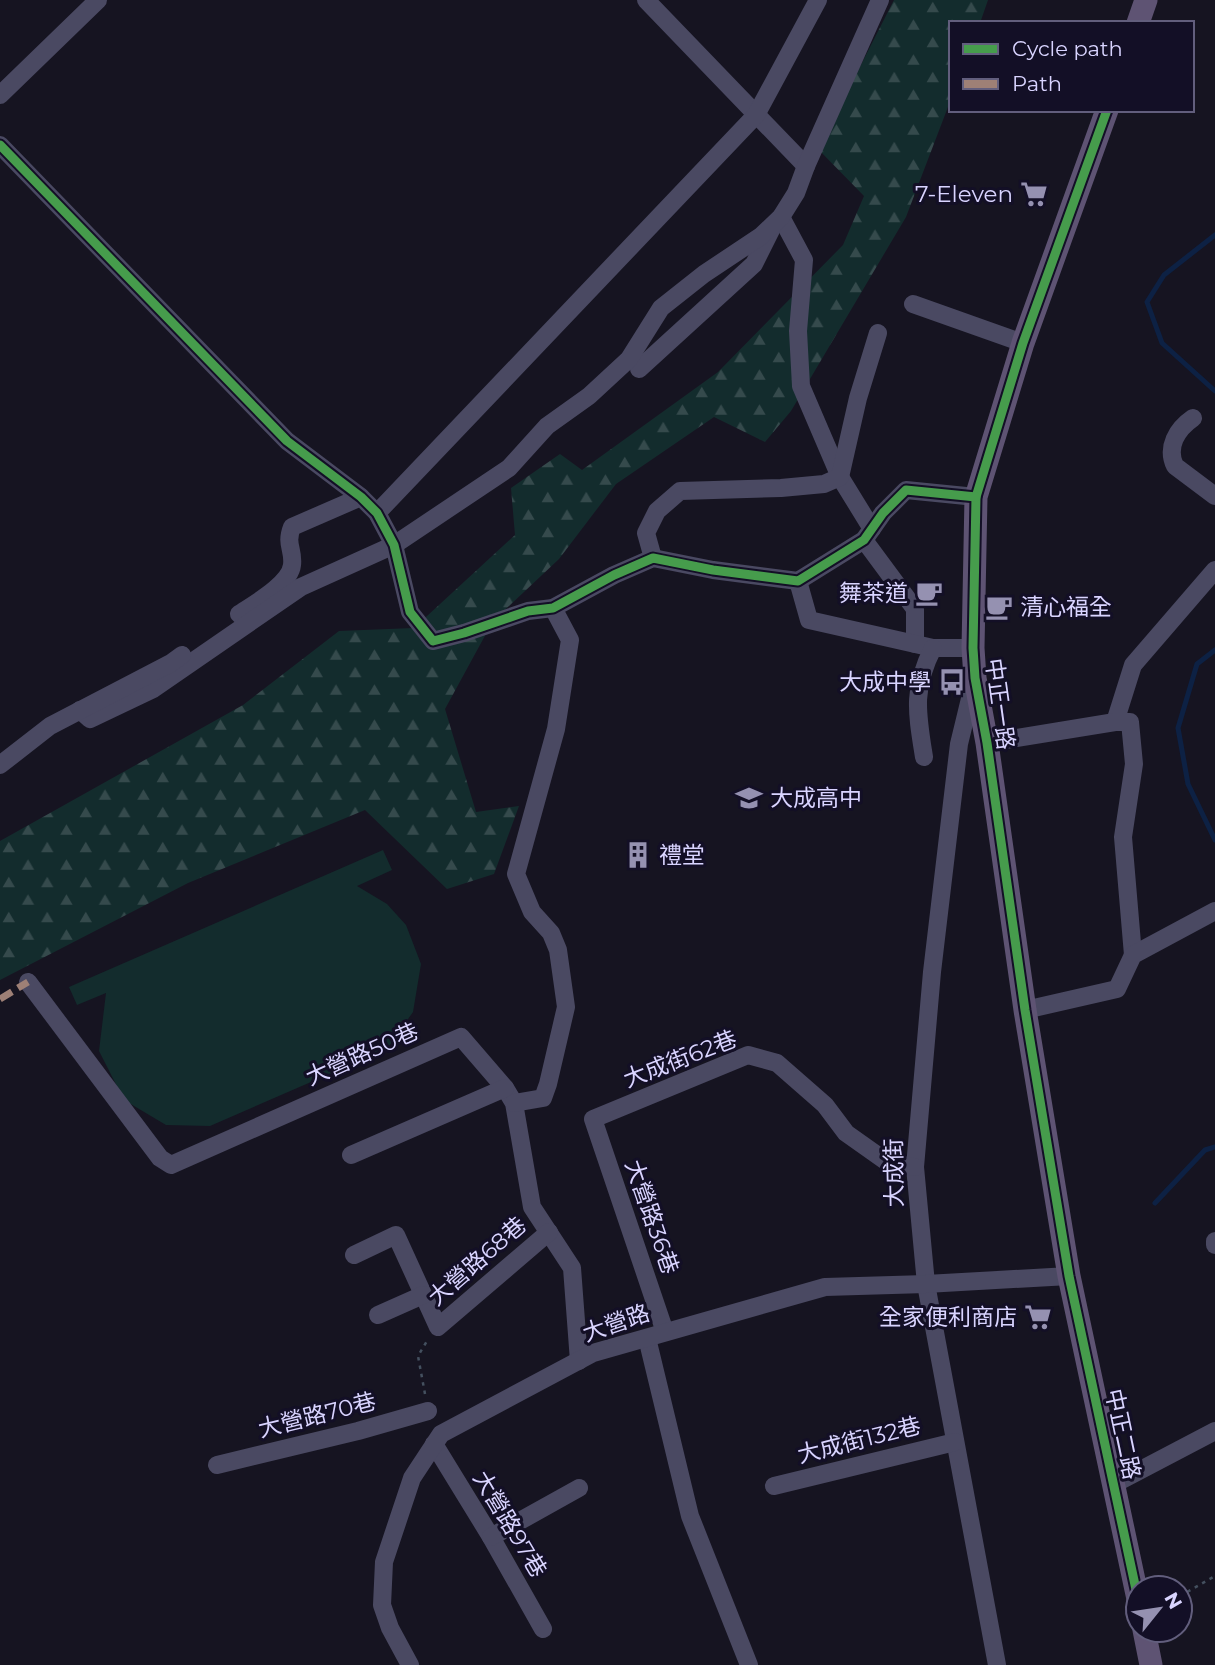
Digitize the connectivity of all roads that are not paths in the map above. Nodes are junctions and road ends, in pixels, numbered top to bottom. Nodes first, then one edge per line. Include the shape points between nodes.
1 (98, 0) edge
2 (646, 0) edge
3 (818, 0) edge
4 (880, 0) edge
5 (1146, 0) edge
6 (1139, 21) edge
7 (0, 95) edge
8 (1106, 112) edge
9 (756, 115) junction
10 (0, 145) edge
11 (806, 166) junction
12 (777, 220) junction
13 (914, 304) dead end
14 (878, 333) dead end
15 (1023, 343) junction
16 (639, 369) dead end
17 (1193, 418) dead end
18 (840, 477) junction
19 (1215, 496) edge
20 (361, 497) junction
21 (976, 497) junction
22 (377, 513) junction
23 (868, 535) junction
24 (394, 545) junction
25 (653, 558) junction
26 (1215, 570) edge
27 (798, 580) junction
28 (554, 608) junction
29 (915, 644) junction
30 (933, 648) junction
31 (973, 648) junction
32 (975, 678) junction
33 (80, 710) junction
34 (1115, 722) junction
35 (987, 743) junction
36 (924, 757) dead end
37 (0, 765) edge
38 (1207, 915) edge
39 (1133, 955) junction
40 (28, 982) dead end
41 (1025, 1010) junction
42 (509, 1096) junction
43 (593, 1119) joint
44 (351, 1156) dead end
45 (915, 1167) junction
46 (549, 1233) junction
47 (354, 1255) dead end
48 (1069, 1276) junction
49 (926, 1284) junction
50 (423, 1295) junction
51 (379, 1315) dead end
52 (665, 1332) junction
53 (647, 1338) junction
54 (579, 1361) junction
55 (428, 1410) road end
56 (1215, 1431) edge
57 (955, 1441) junction
58 (434, 1444) junction
59 (217, 1465) dead end
60 (1114, 1484) junction
61 (774, 1486) dead end
62 (579, 1488) dead end
63 (491, 1537) junction
64 (1133, 1574) edge
65 (543, 1629) dead end
66 (1147, 1644) edge
67 (410, 1665) edge
68 (750, 1665) edge
69 (996, 1665) edge
70 (1151, 1665) edge

1 - 7 street
2 - 9 street
3 - 9 street
4 - 11 street
5 - 6 main road
8 - 15 main road, 中正一路
9 - 11 street
9 - 22 street
10 - 20 street via 287,441
11 - 12 street via 796,193
12 - 16 street via 754,264
12 - 18 street via 804,260 798,331 801,386
12 - 24 street via 661,308 629,359 547,426 509,468
13 - 15 street
14 - 18 street
15 - 21 main road, 中正一路
17 - 19 street via 1181,426 1173,442 1172,462
18 - 23 street
18 - 25 street via 824,484 781,488 680,491 657,511 646,533
20 - 22 street
20 - 33 street via 292,527 287,539 292,566 285,581 171,663
21 - 23 street via 906,490
21 - 31 main road, 中正一路
22 - 24 street
23 - 27 street
23 - 29 street via 915,609
24 - 28 street via 410,612 433,640 528,611
24 - 33 street via 290,594 153,689 90,719
25 - 27 street
25 - 28 street
26 - 34 street via 1133,665
27 - 29 street via 809,620
28 - 42 street via 570,640 556,729 516,874 531,912 551,933 558,950 566,1007 543,1098
29 - 30 street
30 - 31 street
30 - 36 street via 923,668 916,705
31 - 32 main road, 中正一路
32 - 35 main road, 中正一路
32 - 45 street, 大成街 via 957,757
33 - 37 street via 50,726
34 - 35 street
34 - 39 street via 1130,722 1134,764 1123,837
35 - 41 main road, 中正一路
38 - 39 street
39 - 41 street via 1117,989
40 - 42 street, 大營路50巷 via 160,1158 170,1165 461,1037
41 - 48 main road, 中正一路
42 - 44 street
42 - 46 street via 532,1207
43 - 45 street, 大成街62巷 via 748,1055 776,1063 825,1105 846,1133 887,1162
43 - 52 street, 大營路36巷
45 - 49 street, 大成街
46 - 50 street, 大營路68巷 via 438,1327
46 - 54 street via 572,1268
47 - 50 street, 大營路68巷 via 396,1236
48 - 49 street, 大營路
48 - 60 main road, 中正二路
49 - 52 street, 大營路 via 825,1287
49 - 57 street, 大成街
50 - 51 street
52 - 53 street, 大營路
53 - 54 street, 大營路
53 - 68 street via 690,1516
54 - 58 street, 大營路 via 441,1434
55 - 59 street, 大營路70巷
56 - 60 street
57 - 61 street, 大成街132巷
57 - 69 street, 大成街
58 - 63 street, 大營路97巷
58 - 67 street, 大營路 via 412,1478 383,1571 382,1605
60 - 64 main road, 中正二路
62 - 63 street
63 - 65 street, 大營路97巷
66 - 70 main road

